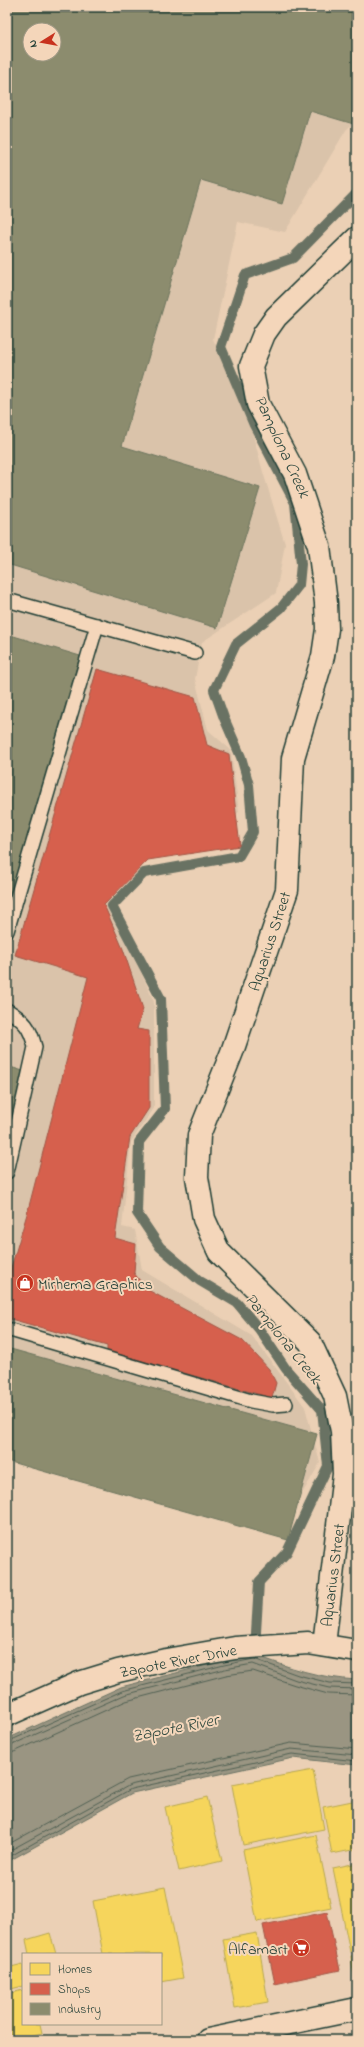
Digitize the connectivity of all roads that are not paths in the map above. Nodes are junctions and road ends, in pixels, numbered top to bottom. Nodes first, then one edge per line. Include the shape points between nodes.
1 (357, 238) edge
2 (7, 600) edge
3 (97, 626) junction
4 (195, 653) dead end
5 (7, 931) edge
6 (7, 1010) edge
7 (7, 1172) edge
8 (7, 1329) edge
9 (286, 1404) dead end
10 (316, 1644) junction
11 (357, 1652) edge
12 (7, 1715) edge
13 (357, 2009) edge
14 (208, 2040) edge

1 - 10 street, Aquarius Street via 276,317 264,334 251,366 258,404 295,474 319,546 327,629 323,656 293,758 287,890 232,1052 199,1135 197,1178 204,1220 219,1252 310,1342 335,1396 342,1431 344,1474
2 - 3 lane
3 - 4 lane
3 - 5 lane
6 - 7 lane via 22,1019 31,1032 35,1047
8 - 9 lane via 251,1401 273,1405
10 - 11 street, Zapote River Drive
10 - 12 street, Zapote River Drive via 235,1648 118,1671 79,1683
13 - 14 street

